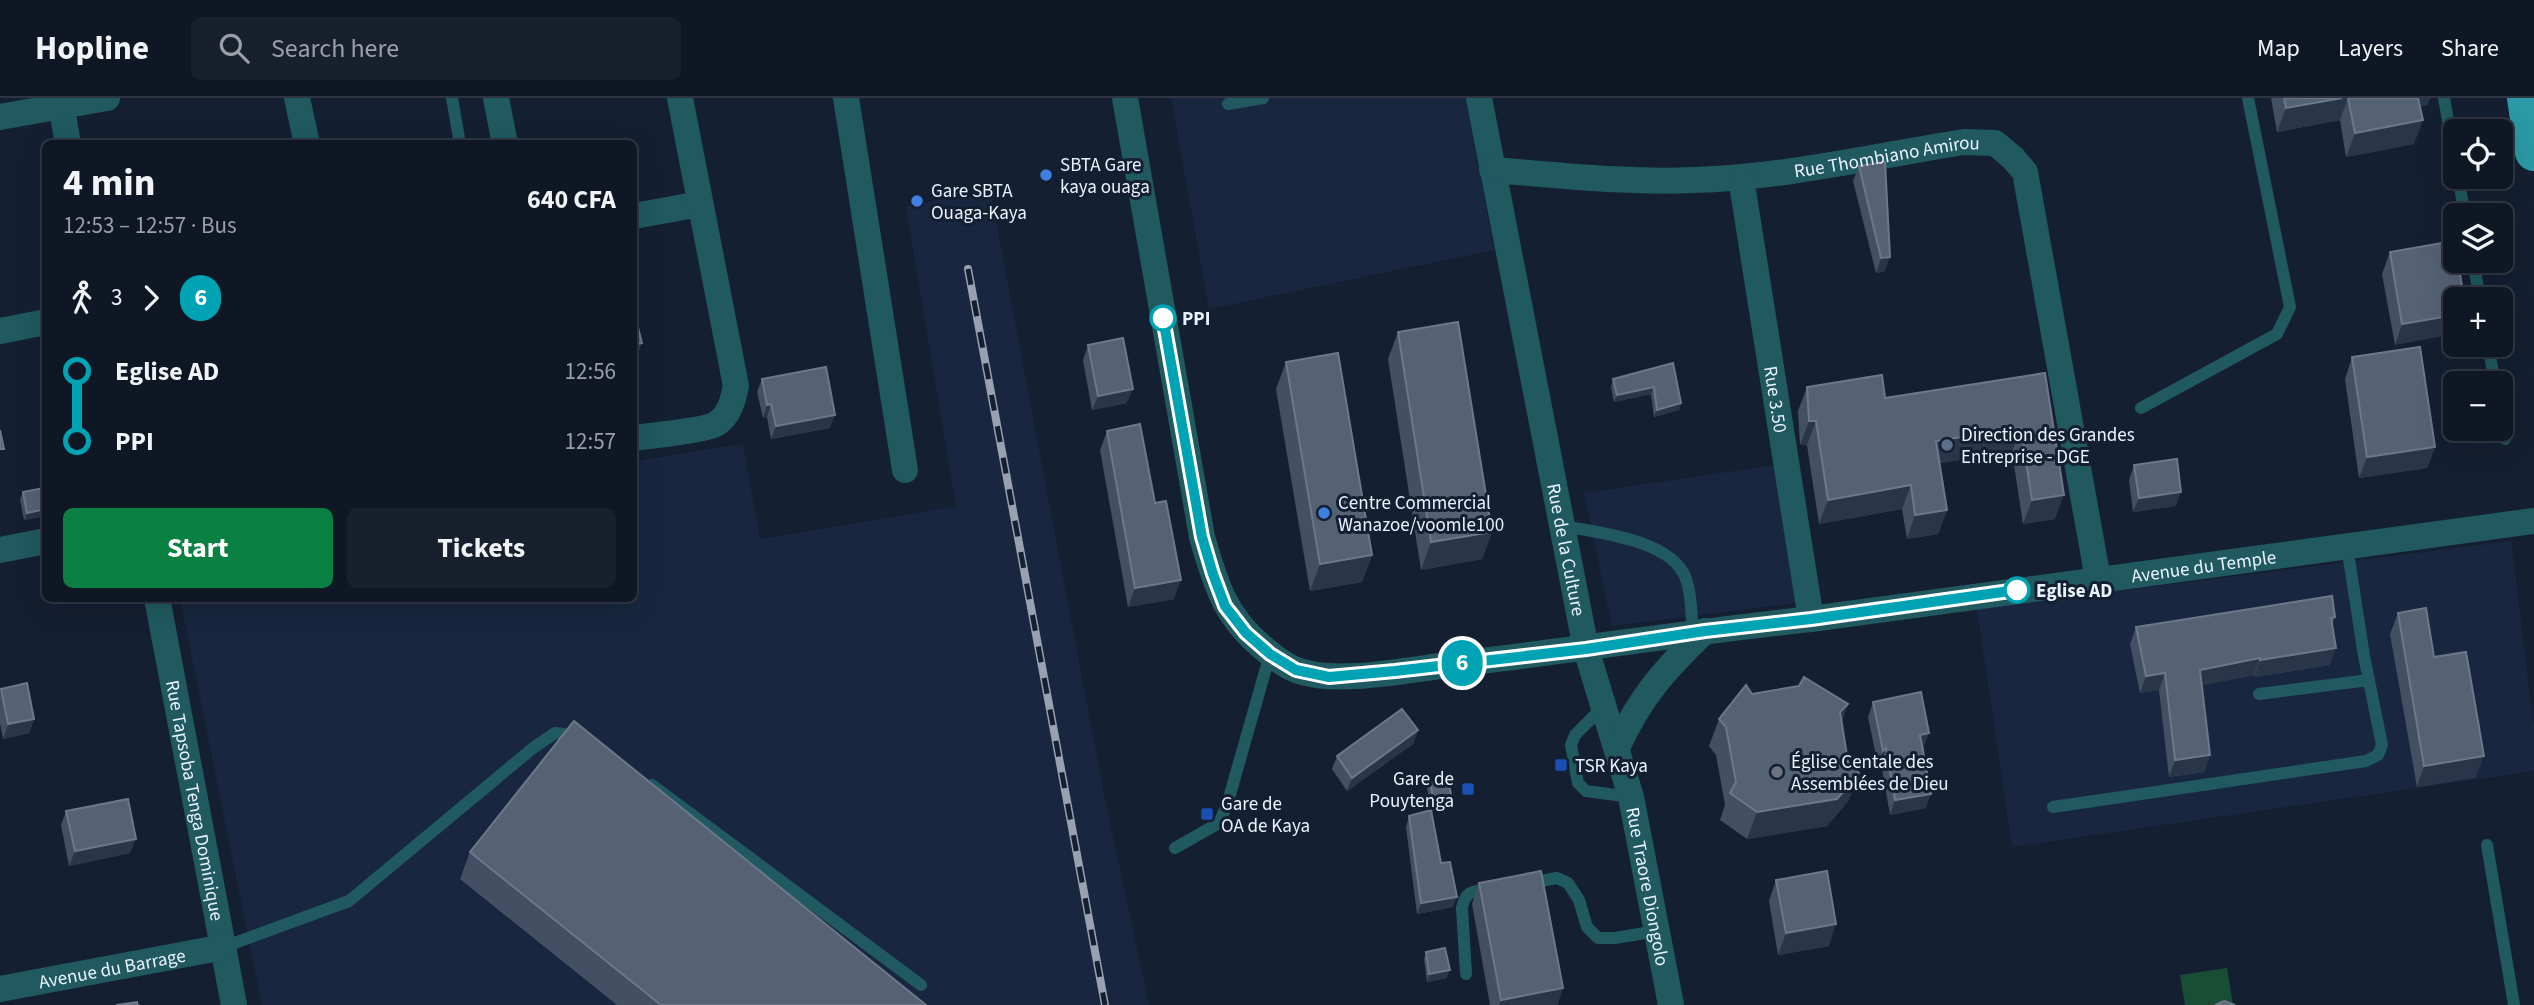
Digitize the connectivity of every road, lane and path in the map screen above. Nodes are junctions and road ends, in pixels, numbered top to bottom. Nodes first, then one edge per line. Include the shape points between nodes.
1 (107, 98) edge
2 (297, 98) edge
3 (452, 98) edge
4 (496, 98) edge
5 (680, 98) edge
6 (846, 98) edge
7 (1125, 98) edge
8 (1263, 98) edge
9 (1479, 98) edge
10 (2248, 98) edge
11 (2444, 98) edge
12 (2526, 98) edge
13 (61, 102) edge
14 (1228, 104) dead end
15 (0, 117) edge
16 (2448, 119) edge
17 (67, 140) edge
18 (306, 140) edge
19 (459, 140) edge
20 (504, 140) edge
21 (2534, 152) edge
22 (1492, 170) junction
23 (1741, 177) junction
24 (700, 204) junction
25 (637, 215) edge
26 (42, 324) edge
27 (0, 331) edge
28 (2141, 408) dead end
29 (637, 438) edge
30 (905, 470) dead end
31 (2534, 521) edge
32 (1562, 526) junction
33 (42, 542) edge
34 (2347, 546) junction
35 (0, 550) edge
36 (2098, 579) junction
37 (158, 602) edge
38 (1811, 619) junction
39 (1699, 632) junction
40 (1586, 649) junction
41 (1270, 654) junction
42 (2369, 680) junction
43 (2259, 694) dead end
44 (1605, 705) junction
45 (587, 737) edge
46 (1617, 748) junction
47 (643, 778) edge
48 (1631, 797) junction
49 (2053, 807) dead end
50 (2487, 845) dead end
51 (1175, 848) dead end
52 (1657, 931) junction
53 (224, 947) junction
54 (1466, 974) dead end
55 (921, 985) dead end
56 (0, 989) edge
57 (234, 1005) edge
58 (1671, 1005) edge
59 (2514, 1005) edge

1 - 13 street
2 - 18 street
3 - 19 lane
4 - 20 street
5 - 24 street
6 - 30 street
7 - 41 street via 1202,537 1225,606
8 - 14 lane
9 - 22 street, Rue de la Culture
10 - 28 lane via 2290,307 2277,334
11 - 16 lane
12 - 21 highway
13 - 15 street
13 - 17 street
22 - 23 street, Rue Thombiano Amirou via 1654,181
22 - 32 street, Rue de la Culture
23 - 36 street, Rue Thombiano Amirou via 1964,142 1995,144 2013,158 2025,172
23 - 38 street, Rue 3.50
24 - 25 street
24 - 29 street via 736,386 733,403 715,426
26 - 27 street
31 - 34 street, Avenue du Temple
32 - 39 lane via 1639,541 1677,564 1686,579
32 - 40 street, Rue de la Culture
33 - 35 street
34 - 36 street, Avenue du Temple
34 - 42 lane
36 - 38 street, Avenue du Temple
37 - 53 street, Rue Tapsoba Tenga Dominique
38 - 39 street, Avenue du Temple
39 - 40 street, Avenue du Temple
39 - 46 street via 1646,693
40 - 41 street via 1329,677 1296,670
40 - 44 street, Rue Traore Diongolo
41 - 51 lane via 1219,823
42 - 43 lane
42 - 49 lane via 2382,745 2378,755 2367,761
44 - 46 street, Rue Traore Diongolo
44 - 48 lane via 1574,734 1571,745 1578,783 1586,791
45 - 53 lane via 555,733 533,748 349,901
46 - 48 street, Rue Traore Diongolo
47 - 55 lane
48 - 52 street, Rue Traore Diongolo
50 - 59 lane
52 - 54 lane via 1598,938 1587,927 1568,883 1558,878 1470,892 1462,908
52 - 58 street, Rue Traore Diongolo
53 - 56 street, Avenue du Barrage
53 - 57 street, Rue Tapsoba Tenga Dominique

